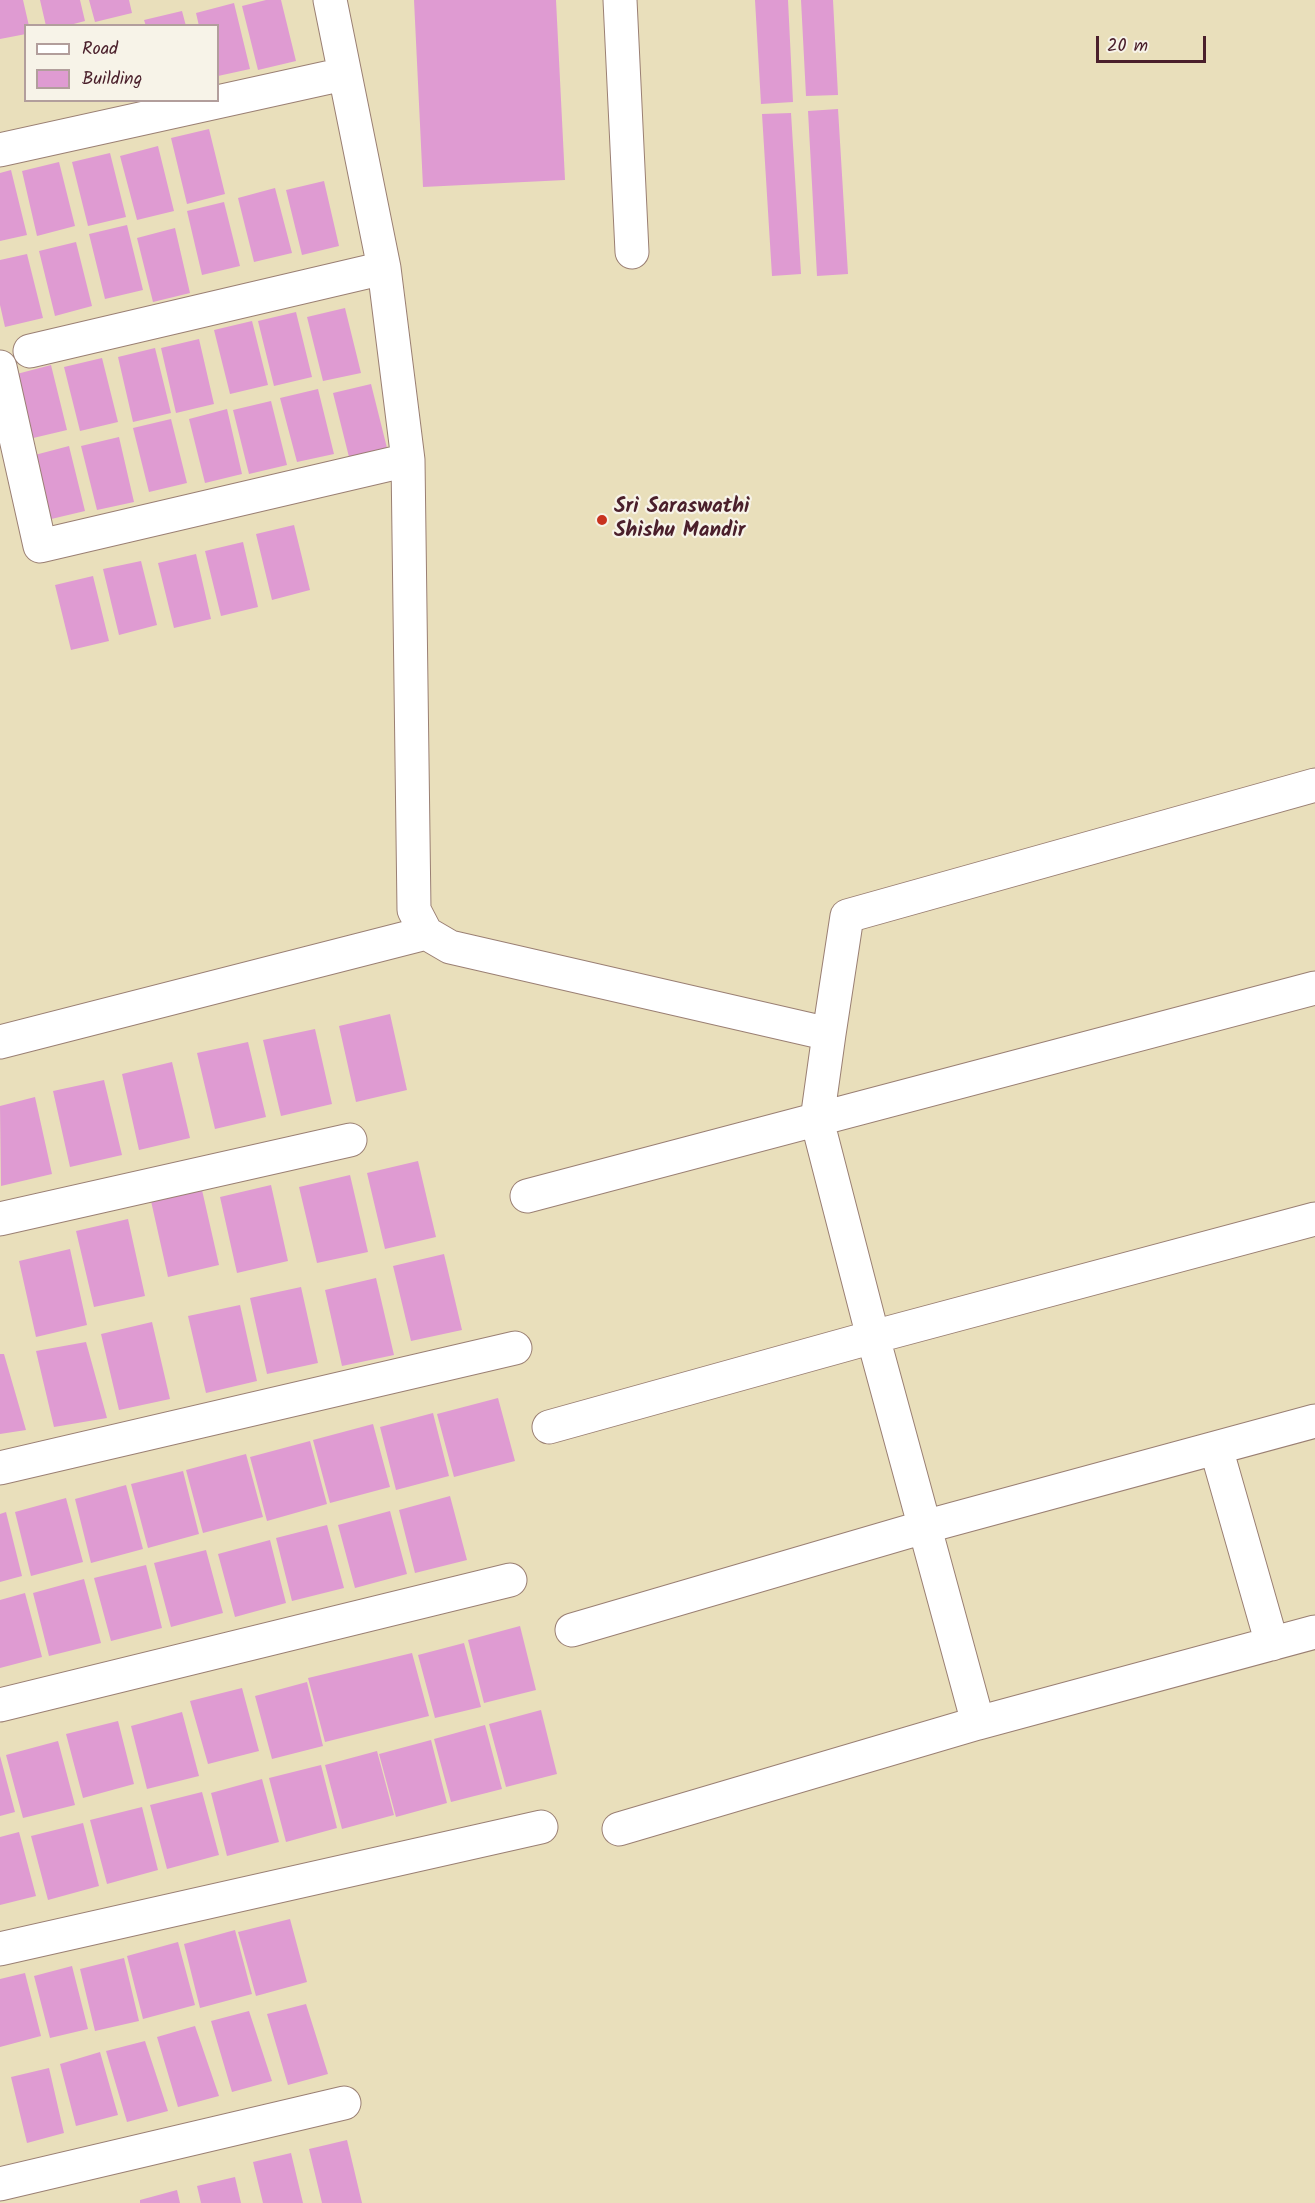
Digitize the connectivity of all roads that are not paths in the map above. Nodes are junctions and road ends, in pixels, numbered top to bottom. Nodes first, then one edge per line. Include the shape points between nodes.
1 (330, 0) edge
2 (620, 0) edge
3 (344, 75) junction
4 (0, 150) edge
5 (632, 252) dead end
6 (384, 268) junction
7 (30, 351) dead end
8 (0, 368) edge
9 (408, 460) junction
10 (1315, 785) edge
11 (426, 933) junction
12 (1315, 988) edge
13 (829, 1034) junction
14 (0, 1042) edge
15 (817, 1120) junction
16 (350, 1140) dead end
17 (527, 1196) dead end
18 (0, 1219) edge
19 (1315, 1219) edge
20 (873, 1336) junction
21 (515, 1348) dead end
22 (1315, 1421) edge
23 (549, 1426) dead end
24 (1216, 1448) junction
25 (0, 1468) edge
26 (924, 1527) junction
27 (510, 1580) dead end
28 (572, 1630) dead end
29 (1315, 1632) edge
30 (1272, 1644) junction
31 (0, 1705) edge
32 (978, 1723) junction
33 (541, 1827) dead end
34 (619, 1829) dead end
35 (0, 1949) edge
36 (344, 2103) dead end
37 (0, 2184) edge

1 - 3 street
2 - 5 street
3 - 4 street
3 - 6 street
6 - 7 street
6 - 9 street
8 - 9 street via 40,546
9 - 11 street via 414,910
10 - 13 street via 847,915
11 - 13 street via 450,947
11 - 14 street
12 - 15 street
13 - 15 street
15 - 17 street
15 - 20 street
16 - 18 street
19 - 20 street
20 - 23 street
20 - 26 street
21 - 25 street
22 - 24 street
24 - 26 street
24 - 30 street
26 - 28 street
26 - 32 street
27 - 31 street
29 - 30 street
30 - 32 street
32 - 34 street
33 - 35 street
36 - 37 street

